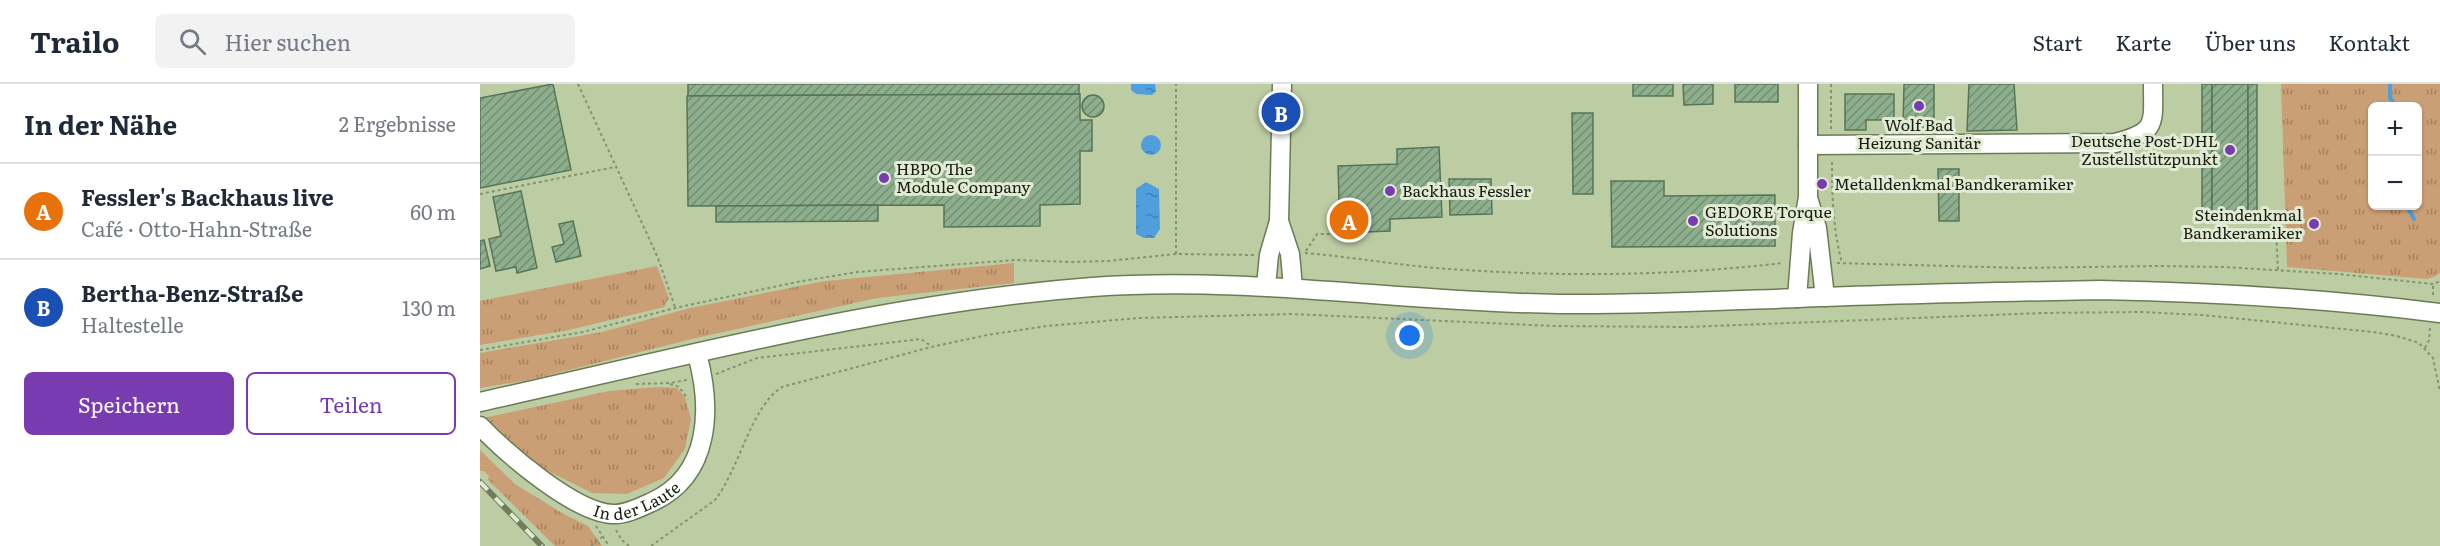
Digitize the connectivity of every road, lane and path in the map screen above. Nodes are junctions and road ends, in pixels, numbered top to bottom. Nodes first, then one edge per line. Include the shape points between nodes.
1 (578, 84) edge
2 (1176, 84) edge
3 (1282, 84) edge
4 (1809, 84) edge
5 (1831, 84) edge
6 (2153, 84) edge
7 (1808, 145) junction
8 (1832, 145) junction
9 (616, 167) junction
10 (480, 195) edge
11 (1808, 197) junction
12 (1279, 221) junction
13 (2274, 225) dead end
14 (1340, 230) dead end
15 (1176, 254) junction
16 (1298, 254) junction
17 (1269, 255) junction
18 (1842, 263) junction
19 (1799, 264) junction
20 (1821, 264) junction
21 (2278, 270) junction
22 (2440, 281) edge
23 (1266, 286) junction
24 (1293, 287) junction
25 (1825, 297) junction
26 (1797, 298) junction
27 (675, 308) junction
28 (2440, 313) edge
29 (931, 347) junction
30 (480, 350) edge
31 (697, 354) junction
32 (704, 377) junction
33 (2440, 392) edge
34 (689, 400) dead end
35 (480, 402) edge
36 (480, 426) edge
37 (605, 512) junction
38 (602, 537) junction
39 (591, 546) edge
40 (609, 546) edge
41 (628, 546) edge
42 (651, 546) edge

1 - 9 path
2 - 15 path
3 - 12 street
4 - 7 street
5 - 8 path
6 - 8 street via 2153,122 2146,133 2115,143
7 - 8 street
7 - 11 street
8 - 18 path via 1832,201
9 - 10 path
9 - 27 path via 658,258
11 - 19 street
11 - 20 street
12 - 16 street
12 - 17 street
13 - 21 path
14 - 16 path via 1335,234 1317,234
15 - 17 path
15 - 27 path via 1108,261 1015,260 857,272
16 - 19 path via 1448,269 1602,275
16 - 24 street
17 - 23 street
18 - 20 path
18 - 21 path
19 - 26 street
20 - 25 street
21 - 22 path via 2433,284
23 - 24 street
23 - 31 street via 1095,287 951,302 832,322
24 - 26 street via 1556,304
25 - 26 street
25 - 28 street via 2100,290 2216,292
27 - 30 path via 583,332
29 - 32 path via 921,339 835,347 757,358
29 - 33 path via 1047,326 1235,314 1688,327 2141,312 2397,336 2419,344 2433,358
29 - 42 path via 794,382 777,390 758,414 715,500
31 - 32 street, In der Laute
31 - 35 street
32 - 34 path via 670,383 679,387
32 - 37 street, In der Laute via 705,430 687,474 659,499 638,508
36 - 37 street, In der Laute via 518,463 549,484
37 - 38 path via 592,518
37 - 41 path
38 - 39 path
38 - 40 path

